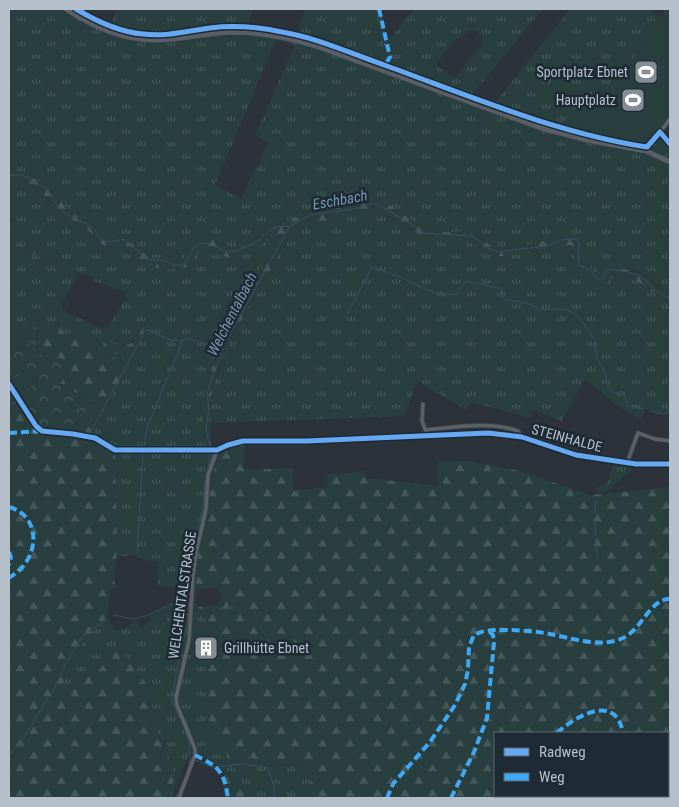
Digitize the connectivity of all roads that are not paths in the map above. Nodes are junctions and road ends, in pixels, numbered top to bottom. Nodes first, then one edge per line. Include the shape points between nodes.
1 (66, 9) edge
2 (670, 119) edge
3 (646, 151) junction
4 (670, 162) edge
5 (423, 404) dead end
6 (426, 430) junction
7 (428, 437) junction
8 (522, 437) junction
9 (670, 441) edge
10 (217, 450) joint
11 (626, 463) junction
12 (670, 464) edge
13 (178, 798) edge

1 - 3 main road via 108,32 139,39 237,32 288,38 541,128
2 - 3 street
3 - 4 main road
5 - 6 street via 422,421
6 - 7 street
6 - 8 street, STEINHALDE via 481,426 509,428 518,431
7 - 8 street, STEINHALDE via 470,433
7 - 10 street, STEINHALDE via 243,441
8 - 11 street, STEINHALDE via 576,455
9 - 11 street via 638,433
10 - 13 street, WELCHENTALSTRASSE via 208,475 206,509 193,575 189,640 176,698 195,757
11 - 12 street, STEINHALDE

